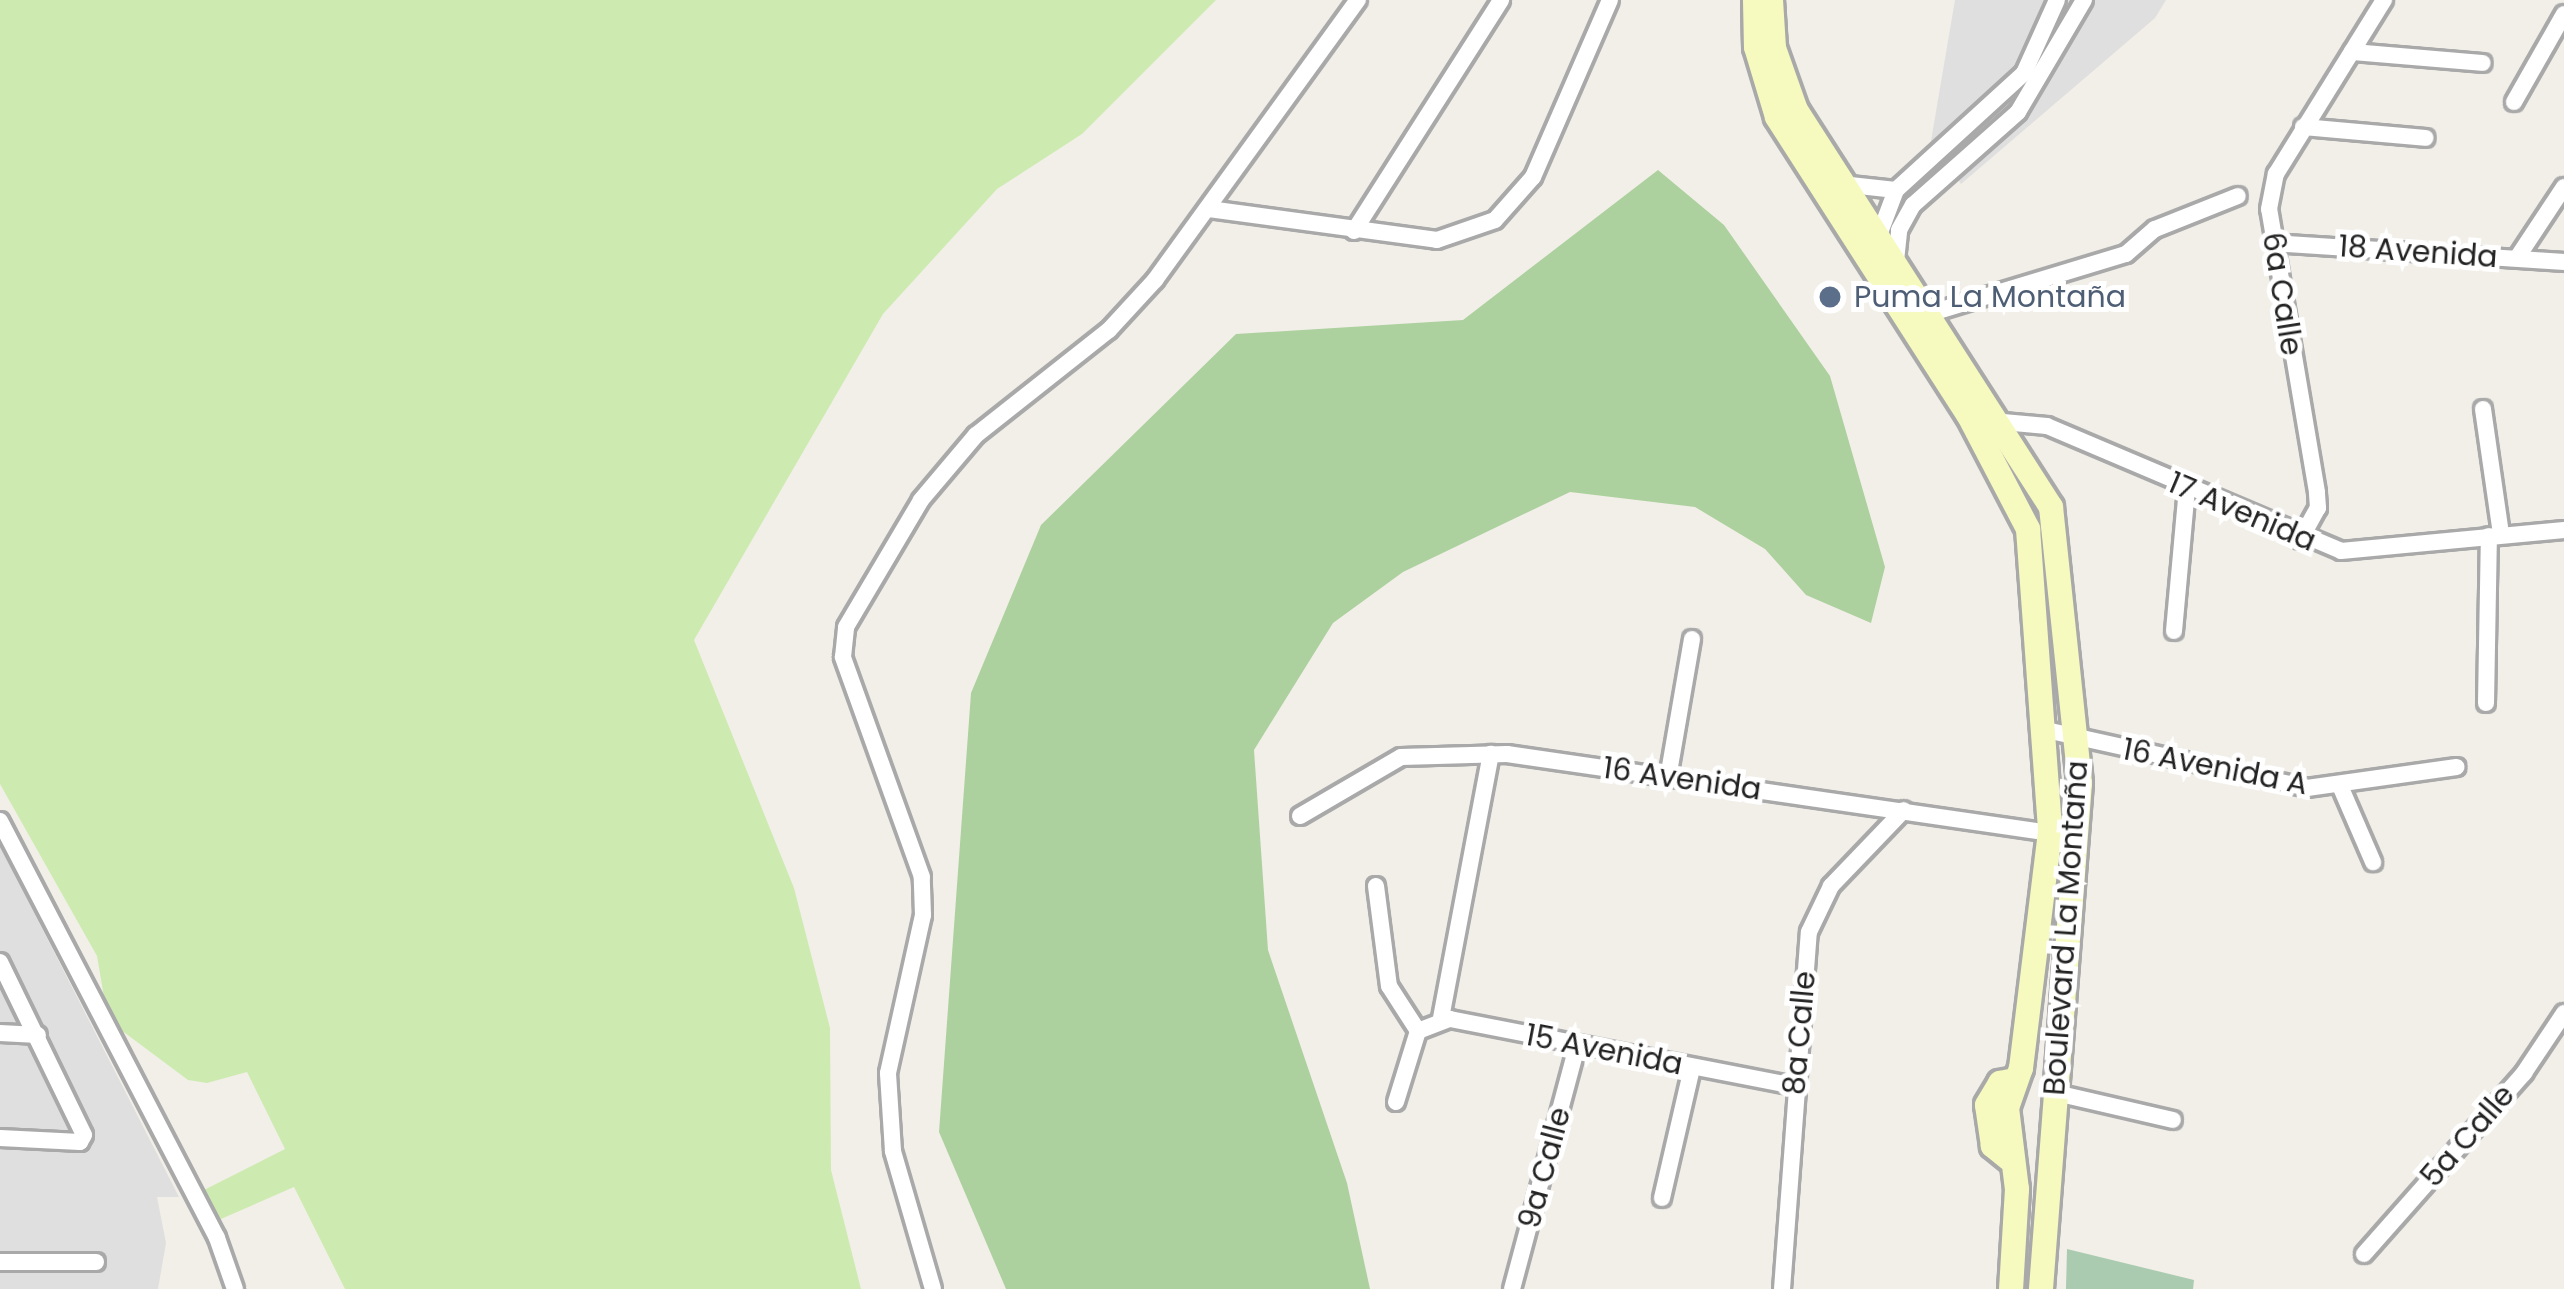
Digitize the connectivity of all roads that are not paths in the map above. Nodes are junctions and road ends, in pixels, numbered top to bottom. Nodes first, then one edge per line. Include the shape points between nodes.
1 (1358, 0) edge
2 (1501, 0) edge
3 (1610, 0) edge
4 (1755, 0) edge
5 (1771, 0) edge
6 (2057, 0) edge
7 (2084, 0) edge
8 (2384, 0) edge
9 (2564, 14) edge
10 (2352, 52) junction
11 (2482, 62) dead end
12 (2514, 102) dead end
13 (1786, 113) junction
14 (2303, 127) junction
15 (2426, 137) dead end
16 (1809, 153) junction
17 (1841, 184) junction
18 (2564, 187) edge
19 (1896, 190) junction
20 (2238, 196) dead end
21 (1209, 209) junction
22 (1354, 231) junction
23 (1876, 240) junction
24 (2272, 243) junction
25 (2517, 258) junction
26 (2564, 262) edge
27 (1896, 268) junction
28 (1968, 302) junction
29 (1928, 314) junction
30 (1948, 366) junction
31 (2482, 409) dead end
32 (2003, 422) junction
33 (1998, 467) junction
34 (2187, 489) junction
35 (2564, 530) edge
36 (2495, 535) junction
37 (2300, 540) junction
38 (2174, 631) dead end
39 (1692, 639) dead end
40 (2486, 703) dead end
41 (2046, 730) junction
42 (2078, 739) junction
43 (1491, 754) junction
44 (2457, 767) dead end
45 (1668, 778) junction
46 (2342, 788) junction
47 (1904, 810) junction
48 (1300, 816) dead end
49 (0, 820) edge
50 (2050, 832) junction
51 (2077, 837) junction
52 (2374, 862) dead end
53 (1376, 886) dead end
54 (0, 962) edge
55 (2564, 1013) edge
56 (1441, 1018) junction
57 (1418, 1031) junction
58 (0, 1033) edge
59 (38, 1035) junction
60 (1577, 1047) junction
61 (1692, 1068) junction
62 (2018, 1080) junction
63 (1794, 1086) junction
64 (2052, 1092) junction
65 (1396, 1102) dead end
66 (2173, 1120) dead end
67 (0, 1138) edge
68 (2049, 1156) junction
69 (2014, 1163) junction
70 (1662, 1198) dead end
71 (2364, 1254) dead end
72 (0, 1262) edge
73 (96, 1262) dead end
74 (236, 1289) edge
75 (933, 1289) edge
76 (1512, 1289) edge
77 (1782, 1289) edge
78 (2012, 1289) edge
79 (2041, 1289) edge

1 - 21 street
2 - 22 street
3 - 22 street via 1533,177 1496,220 1437,240
4 - 13 main road, Boulevard La Montaña via 1756,46
5 - 13 main road, Boulevard La Montaña
6 - 19 street via 2024,73
7 - 27 street via 2018,112 1913,206 1899,230
8 - 10 street, 6a Calle
9 - 12 street
10 - 11 street
10 - 14 street, 6a Calle
13 - 16 main road, Boulevard La Montaña
14 - 15 street
14 - 24 street, 6a Calle via 2276,174
16 - 17 main road, Boulevard La Montaña
16 - 30 main road, Boulevard La Montaña
17 - 19 street
17 - 23 main road, Boulevard La Montaña
18 - 25 street
19 - 23 street
20 - 28 street via 2155,229 2126,254
21 - 22 street
21 - 75 street via 1109,330 976,435 921,500 846,627 843,657 922,877 923,915 888,1072 893,1150
23 - 27 main road, Boulevard La Montaña
23 - 30 street via 1880,264
24 - 25 street, 18 Avenida
24 - 37 street, 6a Calle via 2317,492 2318,508
25 - 26 street, 18 Avenida
27 - 29 main road, Boulevard La Montaña
28 - 29 street
28 - 30 street via 1955,319
29 - 30 main road, Boulevard La Montaña
30 - 32 main road, Boulevard La Montaña
30 - 33 main road, Boulevard La Montaña
31 - 36 street
32 - 33 main road via 1993,434
32 - 34 street, 17 Avenida via 2047,426
32 - 42 main road, Boulevard La Montaña via 2051,507
33 - 41 main road, Boulevard La Montaña via 2028,529
34 - 37 street, 17 Avenida
34 - 38 street
35 - 36 street, 17 Avenida
36 - 37 street, 17 Avenida via 2360,551
36 - 40 street
39 - 45 street
41 - 42 street, 16 Avenida A
41 - 50 main road, Boulevard La Montaña
42 - 46 street, 16 Avenida A via 2287,785
42 - 51 main road, Boulevard La Montaña
43 - 45 street, 16 Avenida
43 - 48 street, 16 Avenida via 1401,757
43 - 56 street
44 - 46 street, 16 Avenida A
45 - 47 street, 16 Avenida
46 - 52 street
47 - 50 street, 16 Avenida
47 - 63 street, 8a Calle via 1817,909
49 - 74 street
50 - 51 street, 16 Avenida
50 - 62 main road, Boulevard La Montaña
51 - 64 main road, Boulevard La Montaña
53 - 57 street via 1392,997
54 - 59 street
55 - 71 street, 5a Calle via 2524,1073
56 - 57 street
56 - 60 street, 15 Avenida
57 - 65 street
58 - 59 street
59 - 67 street via 84,1135 80,1142
60 - 61 street, 15 Avenida
60 - 76 street, 9a Calle
61 - 63 street, 15 Avenida
61 - 70 street
62 - 64 main road via 2038,1075
62 - 69 main road via 2000,1083 1987,1105 1993,1146
63 - 77 street, 8a Calle
64 - 66 street
64 - 68 main road, Boulevard La Montaña
68 - 69 main road
68 - 79 main road, Boulevard La Montaña
69 - 78 main road
72 - 73 street

